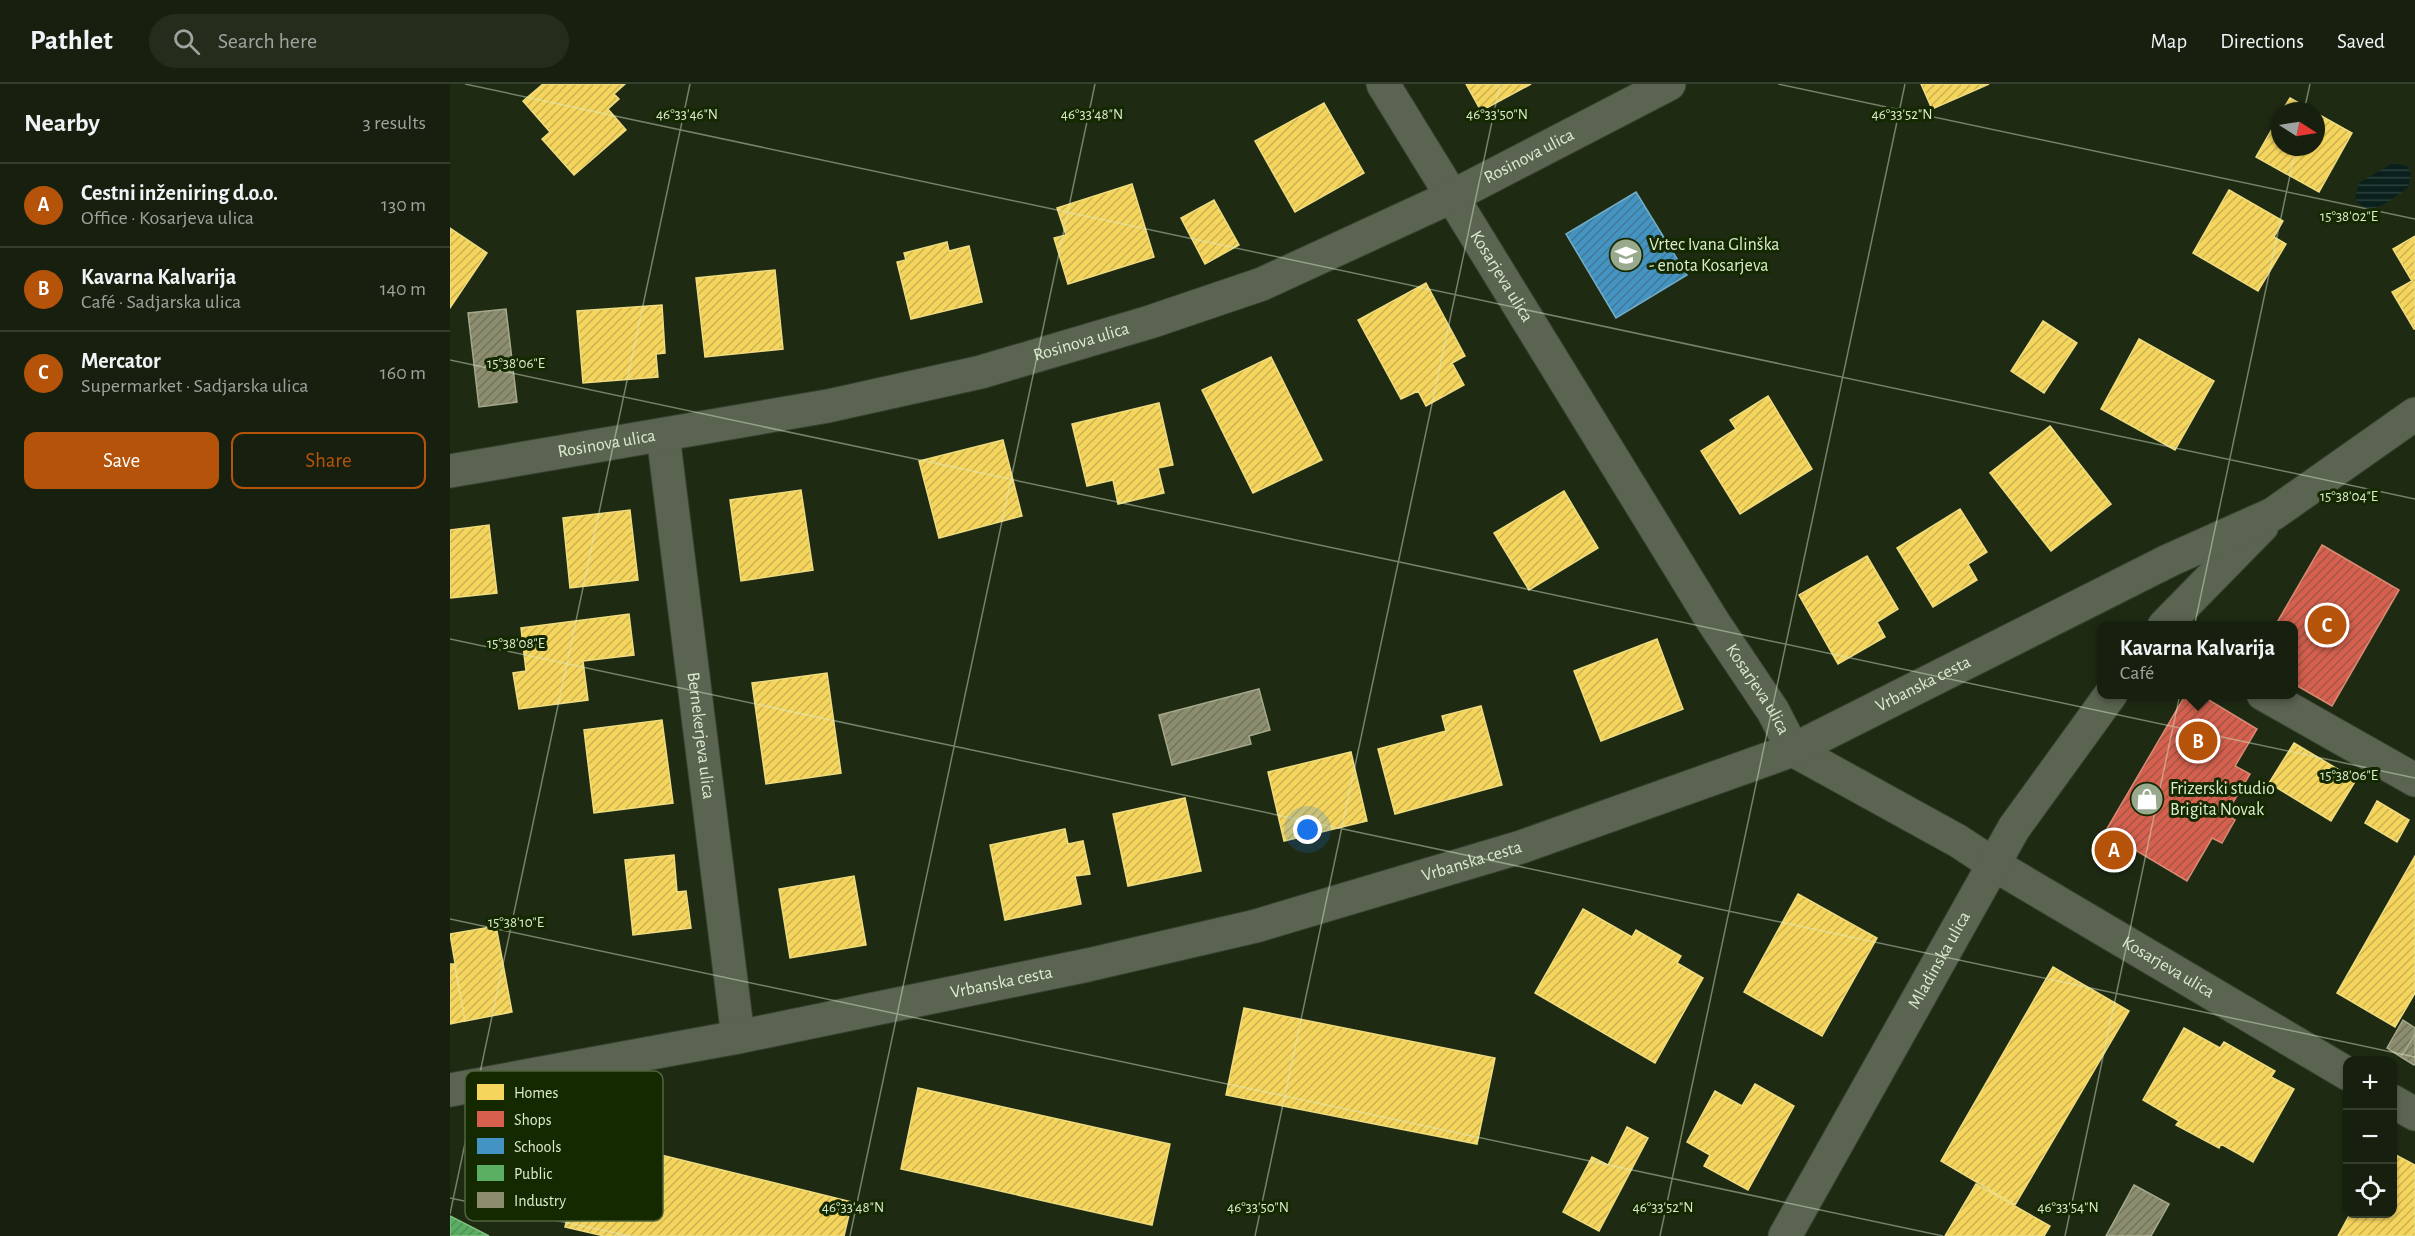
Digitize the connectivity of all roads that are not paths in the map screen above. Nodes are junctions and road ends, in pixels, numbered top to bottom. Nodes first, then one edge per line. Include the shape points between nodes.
1 (1383, 84) edge
2 (1669, 84) edge
3 (1453, 196) junction
4 (2415, 414) edge
5 (663, 435) junction
6 (450, 471) edge
7 (2274, 514) junction
8 (2169, 621) edge
9 (2107, 699) edge
10 (2272, 699) edge
11 (1793, 750) junction
12 (2415, 780) edge
13 (1993, 864) junction
14 (738, 1037) junction
15 (553, 1071) edge
16 (2343, 1071) edge
17 (465, 1087) edge
18 (450, 1090) edge
19 (2397, 1104) edge
20 (2415, 1114) edge
21 (1785, 1236) edge

1 - 3 street, Kosarjeva ulica
2 - 3 street, Rosinova ulica
3 - 5 street, Rosinova ulica via 1262,284 1150,322 981,372 828,406
3 - 11 street, Kosarjeva ulica via 1712,620 1773,711
4 - 7 street, Vrbanska cesta
5 - 6 street, Rosinova ulica
5 - 14 street, Bernekerjeva ulica
7 - 8 street
7 - 11 street, Vrbanska cesta via 2170,560
9 - 13 street, Mladinska ulica via 2014,828
10 - 12 street
11 - 13 street, Kosarjeva ulica
11 - 14 street, Vrbanska cesta via 1521,848 1256,926
13 - 16 street, Kosarjeva ulica
13 - 21 street, Mladinska ulica
14 - 15 street, Vrbanska cesta
17 - 18 street, Vrbanska cesta
19 - 20 street

